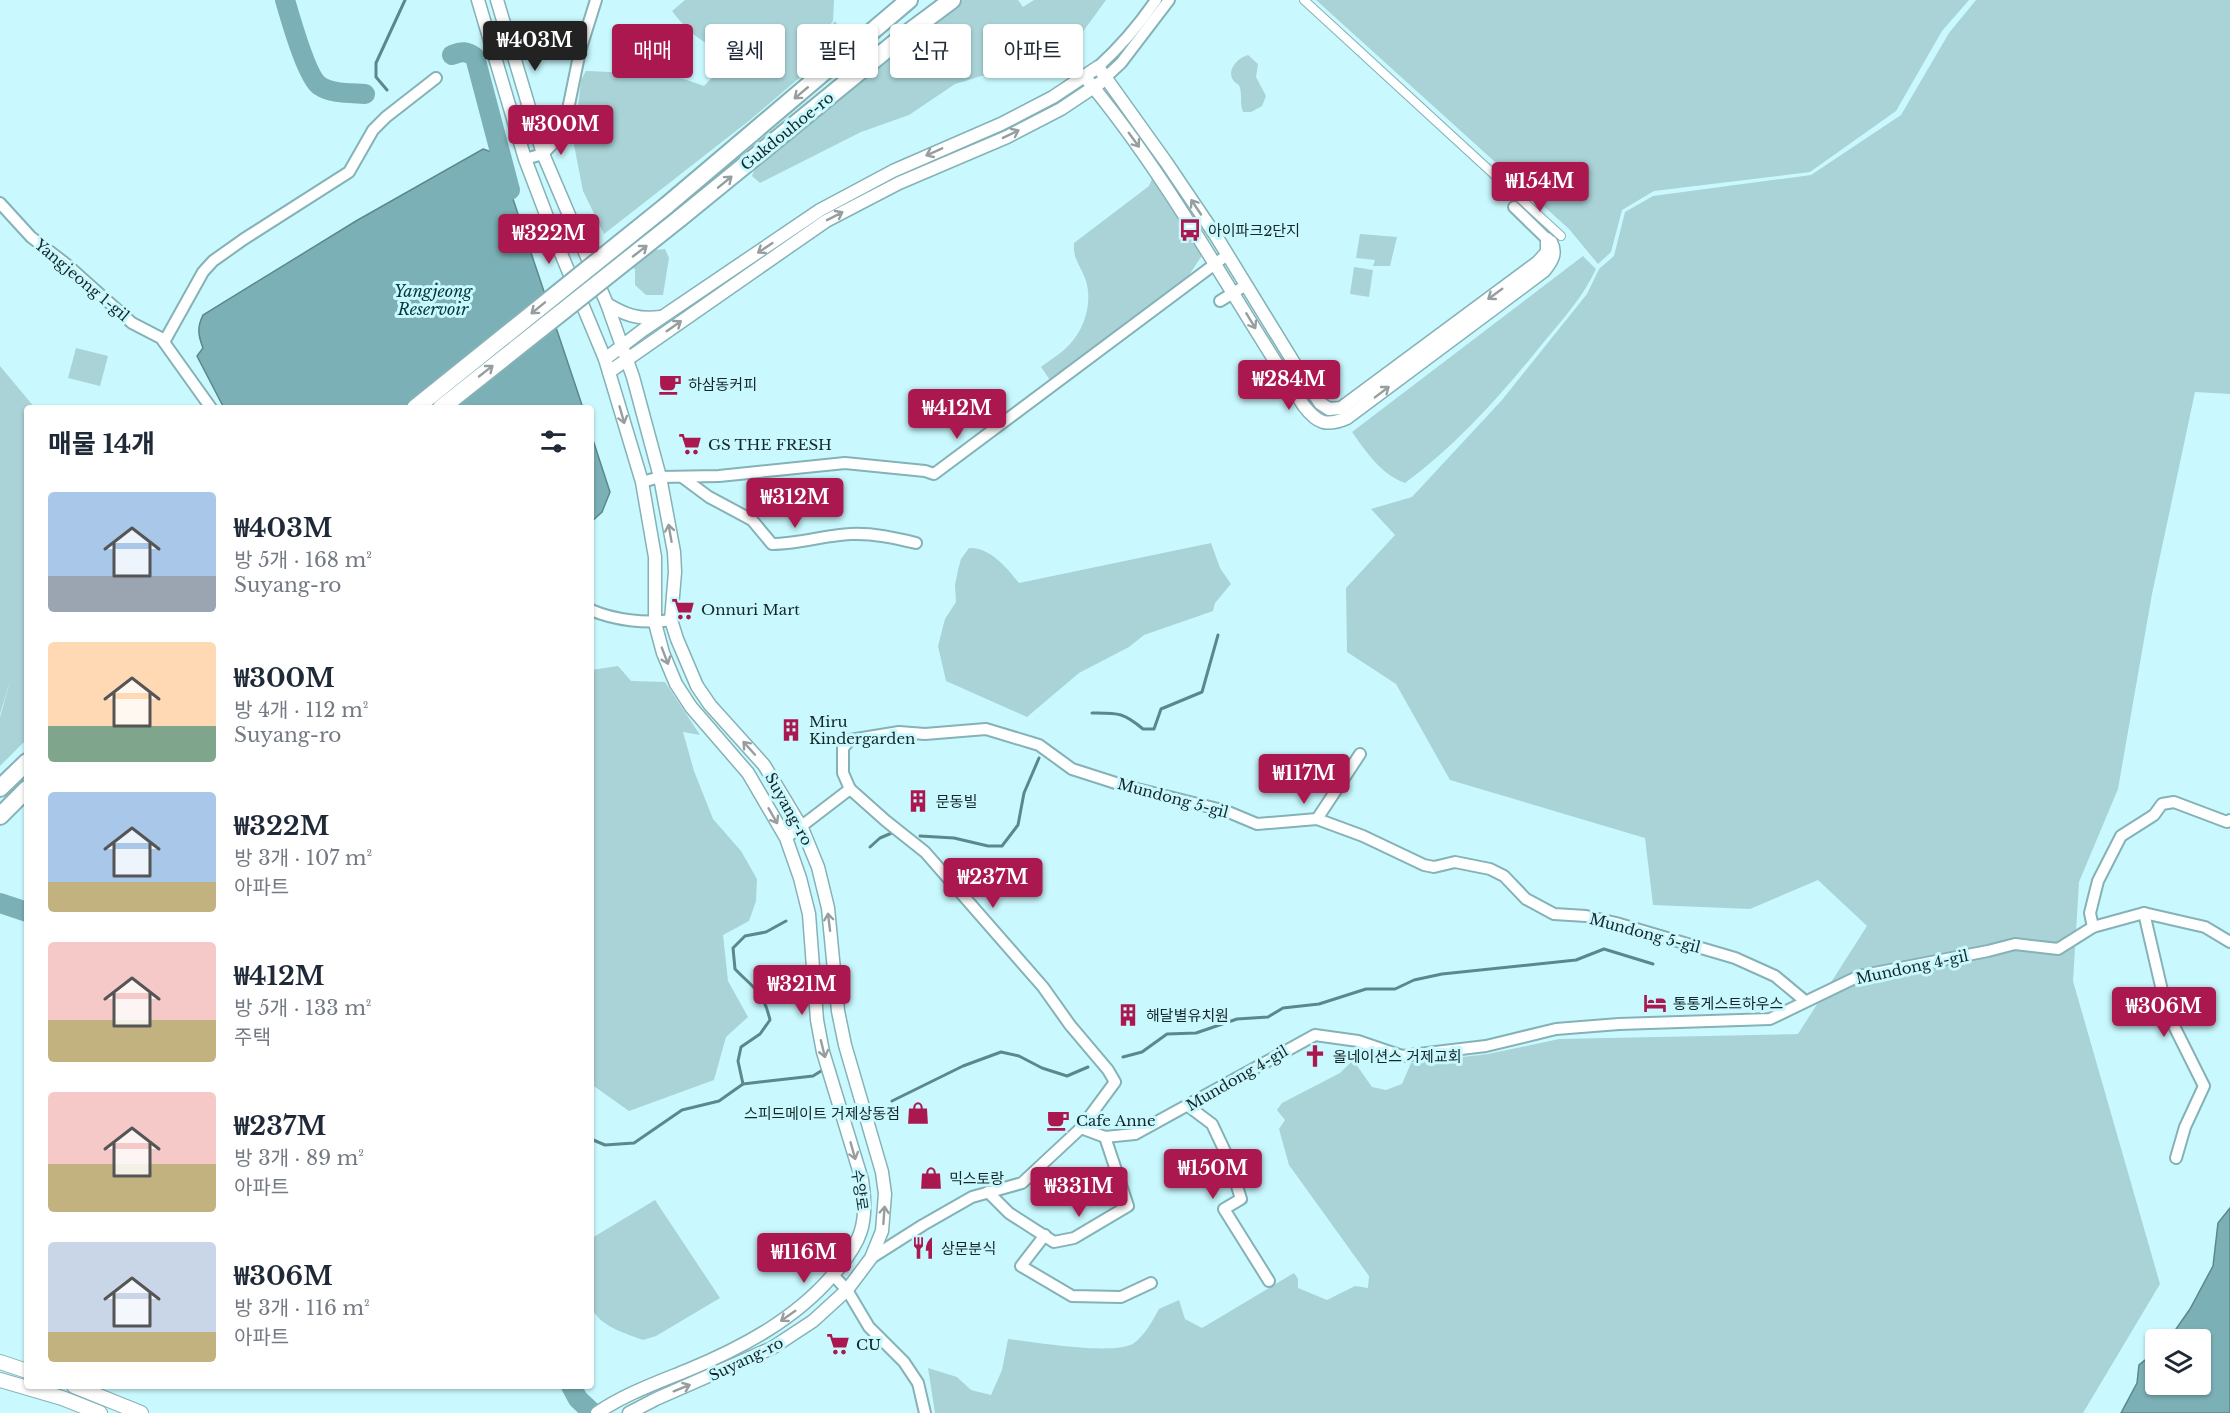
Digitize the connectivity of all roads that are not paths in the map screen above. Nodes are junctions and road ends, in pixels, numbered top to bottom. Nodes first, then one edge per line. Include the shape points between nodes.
1 (478, 0) edge
2 (497, 0) edge
3 (596, 0) edge
4 (909, 0) edge
5 (952, 0) edge
6 (1156, 0) edge
7 (1169, 0) edge
8 (1304, 0) edge
9 (1102, 72) junction
10 (1085, 77) junction
11 (436, 78) dead end
12 (1094, 88) junction
13 (1070, 104) junction
14 (1111, 109) junction
15 (543, 154) junction
16 (525, 159) junction
17 (0, 203) edge
18 (1514, 207) dead end
19 (1561, 236) dead end
20 (1547, 240) junction
21 (1227, 255) junction
22 (1216, 264) junction
23 (1246, 285) junction
24 (1233, 292) junction
25 (1220, 301) dead end
26 (607, 304) junction
27 (663, 317) junction
28 (164, 342) junction
29 (623, 345) junction
30 (641, 349) junction
31 (605, 359) junction
32 (627, 359) junction
33 (609, 372) junction
34 (633, 377) junction
35 (209, 405) edge
36 (419, 405) edge
37 (445, 405) edge
38 (660, 477) junction
39 (682, 477) junction
40 (642, 482) junction
41 (916, 543) dead end
42 (594, 611) edge
43 (671, 620) junction
44 (655, 623) junction
45 (1359, 754) dead end
46 (24, 765) edge
47 (0, 788) edge
48 (850, 789) junction
49 (22, 794) edge
50 (0, 816) edge
51 (1317, 819) junction
52 (2230, 820) edge
53 (0, 827) edge
54 (802, 828) junction
55 (786, 838) junction
56 (2144, 914) junction
57 (2093, 927) junction
58 (2230, 942) edge
59 (1805, 1001) junction
60 (1188, 1106) junction
61 (1081, 1128) junction
62 (1105, 1137) junction
63 (2176, 1158) dead end
64 (988, 1192) junction
65 (1045, 1235) junction
66 (871, 1258) junction
67 (833, 1275) junction
68 (1269, 1281) dead end
69 (1151, 1283) dead end
70 (847, 1290) junction
71 (0, 1362) edge
72 (24, 1370) edge
73 (0, 1380) edge
74 (24, 1387) edge
75 (31, 1389) edge
76 (81, 1389) edge
77 (100, 1413) edge
78 (141, 1413) edge
79 (597, 1413) edge
80 (629, 1413) edge
81 (925, 1413) edge

1 - 16 street, 수양로
2 - 15 street, Suyang-ro
3 - 15 street via 580,51 566,119 558,138
4 -> 36 highway, Gukdouhoe-ro, bridge via 666,206
37 -> 5 highway, Gukdouhoe-ro, bridge
6 - 9 street
7 - 9 street via 1135,46
8 - 19 street
9 - 10 street
9 - 12 street
21 -> 9 street
10 - 12 street
10 -> 27 street via 1001,124 892,171 820,210
11 - 28 street via 373,130 349,172 213,261
12 - 13 street
12 - 14 street
13 - 14 street via 1097,101
30 -> 13 street via 826,221
14 -> 22 street
15 - 16 street
15 - 26 street, Suyang-ro
16 - 31 street, 수양로
17 - 28 street, Yangjeong 1-gil via 31,237 132,323
18 - 20 street
20 -> 23 street via 1547,252 1538,262 1335,409 1320,403
24 -> 20 street via 1304,406 1313,417 1334,424 1544,270 1554,257 1552,244
21 - 22 street
21 - 23 street
22 - 24 street
22 - 39 street via 934,474 845,463
23 - 24 street
24 - 25 street
26 - 27 street via 631,317
26 - 29 street, Suyang-ro
27 - 29 street
28 - 35 street, Yangjeong 1-gil
29 - 31 street
29 - 32 street, Suyang-ro
30 - 32 street
30 - 34 street via 634,362
31 - 33 street, 수양로
32 - 33 street
32 - 34 street, Suyang-ro
33 -> 40 street, 수양로
34 - 38 street, Suyang-ro
38 - 39 street
38 - 40 street
43 -> 38 street, Suyang-ro via 674,552
39 - 41 street via 752,520 772,544 849,534
40 - 44 street, 수양로 via 655,557
42 - 44 street
43 - 44 street
54 -> 43 street, Suyang-ro via 764,765 697,686
44 -> 55 street, 수양로 via 676,684 748,773
45 - 51 street
46 - 47 highway
48 - 51 street, Mundong 5-gil via 843,773 843,748 850,740 899,732 986,729 1039,745 1072,769 1226,811 1257,824
48 - 54 street
48 - 61 street via 925,852 1043,987 1108,1070 1115,1082
49 - 50 highway
49 - 53 highway
51 - 59 street, Mundong 5-gil via 1424,865 1455,862 1490,869 1504,876 1526,899 1554,914 1616,923 1735,958 1775,976
52 - 57 street via 2174,802 2162,804 2154,815 2121,836 2098,881 2090,913
54 - 55 street
66 -> 54 street, Suyang-ro via 882,1231 882,1172 845,1045 828,908 818,867
55 -> 67 street, 수양로 via 809,914 823,1052 864,1196 859,1238
56 - 57 street, Mundong 4-gil
56 - 58 street, Mundong 4-gil via 2205,927
56 - 63 street via 2167,1012 2204,1086
57 - 59 street, Mundong 4-gil via 2058,949 2015,944 1859,976
59 - 60 street, Mundong 4-gil via 1770,1019 1556,1029 1486,1046 1402,1056 1358,1041 1315,1035
60 - 62 street, Mundong 4-gil via 1135,1134
60 - 68 street via 1212,1124 1229,1160 1241,1198 1224,1209
61 - 62 street, Mundong 4-gil
61 - 64 street via 1022,1183
62 - 65 street via 1128,1206 1074,1238 1054,1242
64 - 65 street via 1009,1213
64 - 66 street via 972,1197
65 - 69 street via 1021,1266 1072,1296 1120,1297
66 - 70 street, Suyang-ro
67 - 70 street
67 -> 79 street, 수양로 via 797,1310 762,1334
80 -> 70 street, Suyang-ro via 772,1348 813,1321
70 - 81 street via 869,1327 904,1362 918,1383
71 - 72 main road
73 - 74 main road
75 - 77 main road
76 - 78 main road

